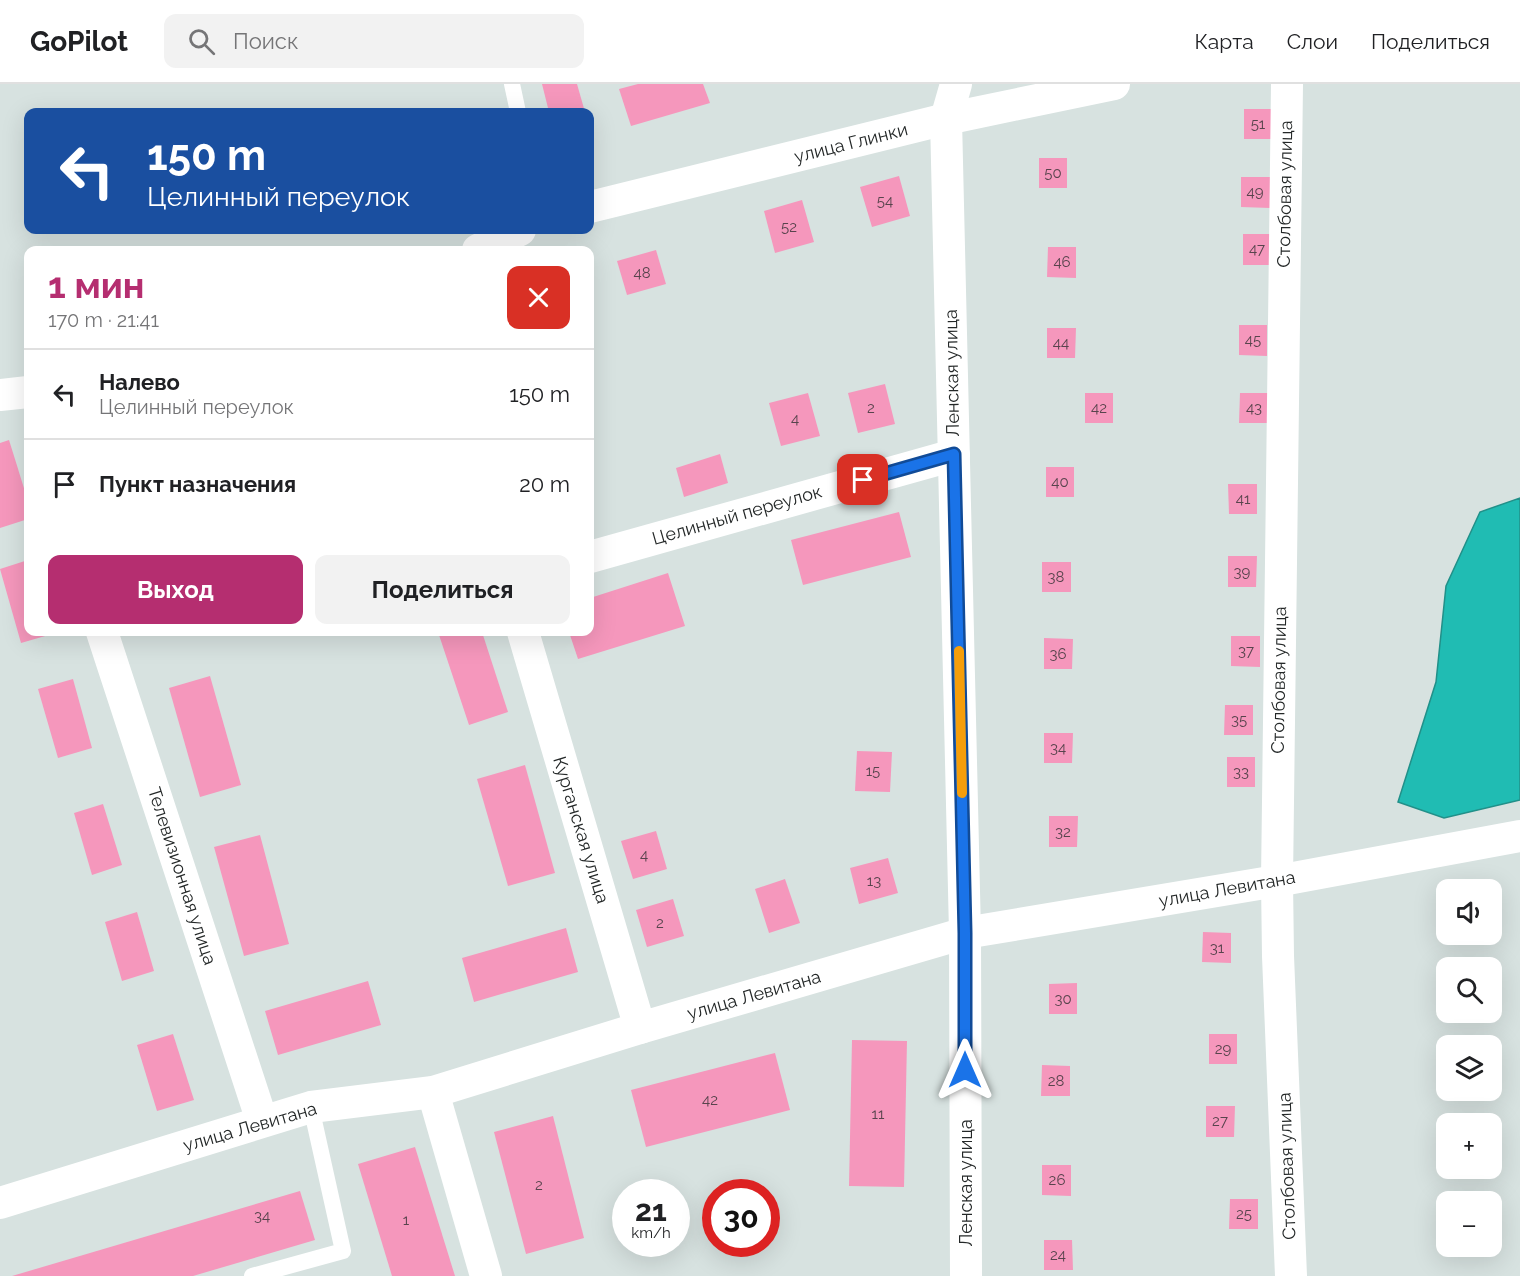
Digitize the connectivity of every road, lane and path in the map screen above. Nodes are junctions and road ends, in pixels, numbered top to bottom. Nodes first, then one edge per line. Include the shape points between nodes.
1 (512, 84) edge
2 (956, 84) edge
3 (1114, 84) edge
4 (1287, 84) edge
5 (517, 108) edge
6 (946, 119) junction
7 (594, 206) edge
8 (512, 234) edge
9 (486, 246) edge
10 (954, 454) junction
11 (594, 556) edge
12 (103, 636) edge
13 (524, 636) edge
14 (1520, 836) edge
15 (1277, 881) junction
16 (965, 933) junction
17 (640, 1028) junction
18 (433, 1092) junction
19 (311, 1107) junction
20 (262, 1121) junction
21 (0, 1203) edge
22 (252, 1276) edge
23 (486, 1276) edge
24 (966, 1276) edge
25 (1291, 1276) edge

1 - 5 lane
2 - 6 street, Ленская улица
3 - 6 street, улица Глинки
4 - 15 street, Столбовая улица
6 - 7 street, улица Глинки
6 - 10 street, Ленская улица
8 - 9 street
10 - 11 street, Целинный переулок
10 - 16 street, Ленская улица
12 - 20 street, Телевизионная улица
13 - 17 street, Курганская улица
14 - 15 street, улица Левитана
15 - 16 street, улица Левитана
15 - 25 street, Столбовая улица
16 - 17 street, улица Левитана
16 - 24 street, Ленская улица
17 - 18 street, улица Левитана
18 - 19 street, улица Левитана
18 - 23 street
19 - 20 street, улица Левитана
19 - 22 lane via 343,1251
20 - 21 street, улица Левитана

